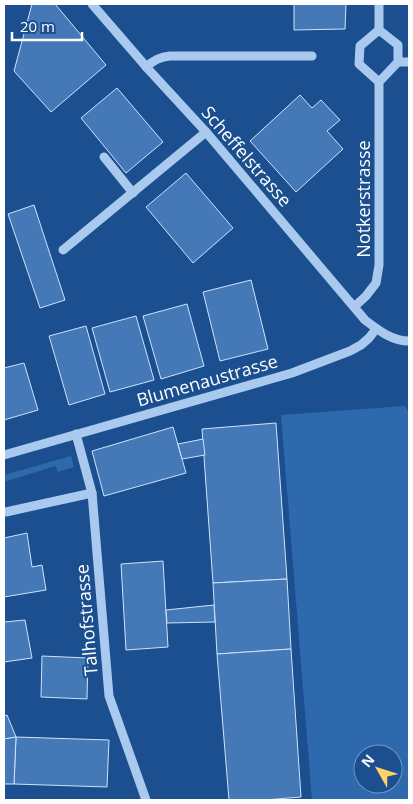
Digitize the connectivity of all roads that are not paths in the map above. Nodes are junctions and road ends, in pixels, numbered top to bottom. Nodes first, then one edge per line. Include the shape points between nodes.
1 (92, 4) edge
2 (379, 4) edge
3 (379, 30) junction
4 (312, 56) dead end
5 (398, 62) junction
6 (409, 62) edge
7 (146, 67) junction
8 (379, 82) junction
9 (206, 132) junction
10 (104, 157) dead end
11 (133, 193) junction
12 (62, 250) dead end
13 (354, 307) junction
14 (376, 329) junction
15 (409, 341) edge
16 (76, 434) junction
17 (4, 455) edge
18 (92, 493) junction
19 (6, 512) dead end
20 (146, 800) edge

1 - 7 street, Scheffelstrasse
2 - 3 street
3 - 5 street via 398,45
3 - 8 street via 360,46 359,64
4 - 7 street via 170,56 161,57
5 - 6 street
5 - 8 street
7 - 9 street, Scheffelstrasse
8 - 13 street, Notkerstrasse via 379,265 376,283
9 - 11 street
9 - 13 street, Scheffelstrasse
10 - 11 street
11 - 12 street
13 - 14 street, Scheffelstrasse
14 - 15 street
14 - 16 street, Blumenaustrasse via 361,345 350,351 292,373
16 - 17 street, Blumenaustrasse
16 - 18 street, Talhofstrasse
18 - 19 street
18 - 20 street, Talhofstrasse via 109,696

